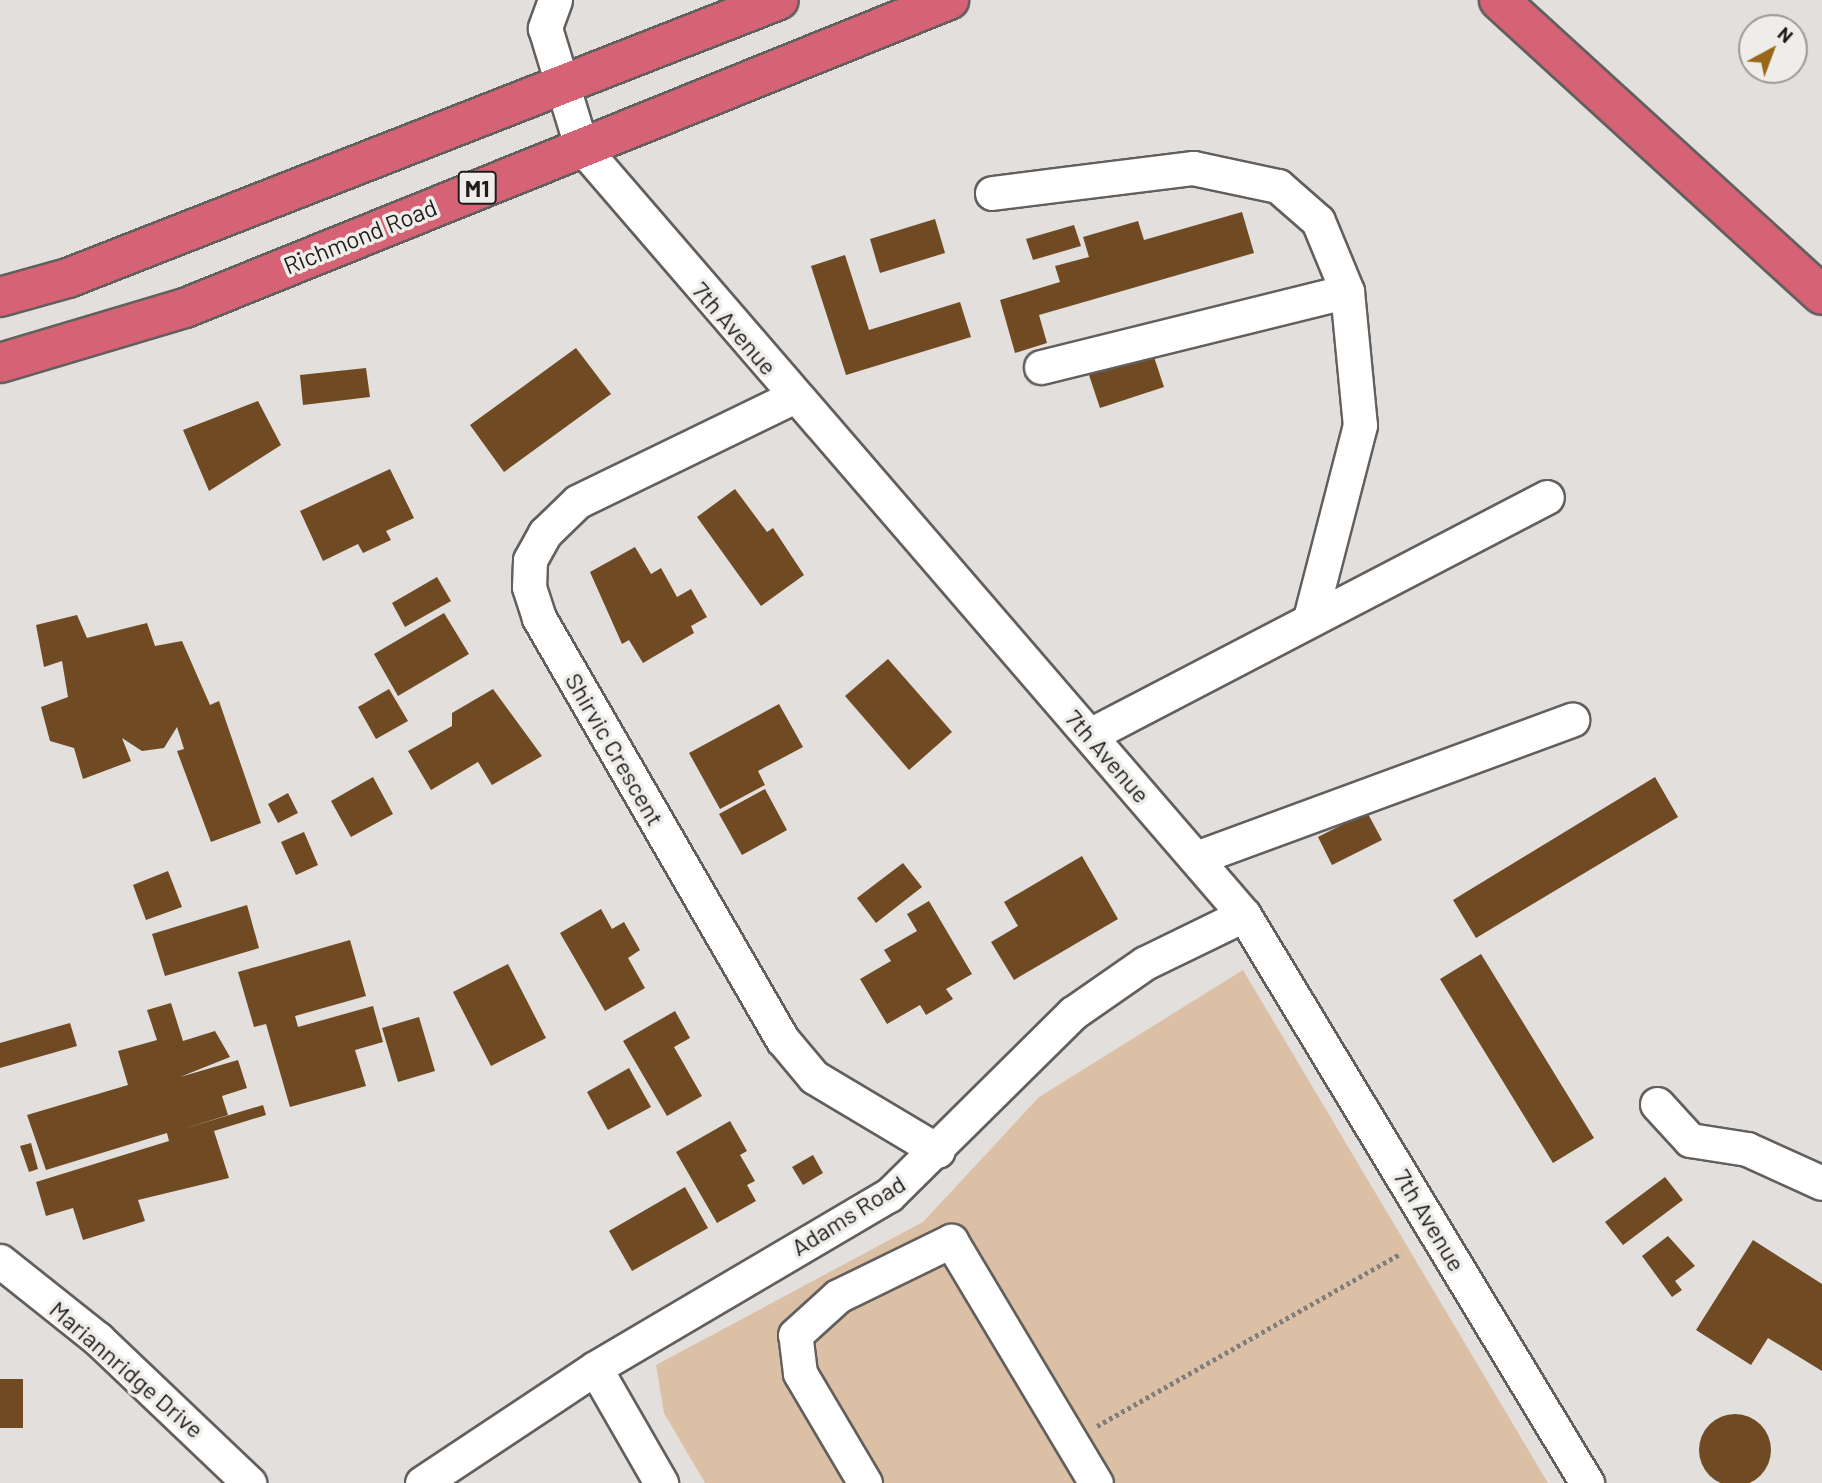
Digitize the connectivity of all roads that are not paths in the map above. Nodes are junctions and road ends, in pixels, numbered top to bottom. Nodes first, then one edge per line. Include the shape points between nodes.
1 (555, 0) edge
2 (779, 0) edge
3 (949, 0) edge
4 (1499, 0) edge
5 (558, 83) junction
6 (581, 146) junction
7 (992, 193) dead end
8 (1347, 291) junction
9 (1822, 295) edge
10 (0, 297) edge
11 (0, 363) edge
12 (1041, 367) dead end
13 (795, 396) junction
14 (1547, 497) dead end
15 (1310, 618) junction
16 (1572, 720) dead end
17 (1090, 735) junction
18 (1196, 858) junction
19 (1244, 915) junction
20 (1657, 1104) dead end
21 (938, 1151) junction
22 (1822, 1183) edge
23 (0, 1261) edge
24 (595, 1368) junction
25 (249, 1483) edge
26 (422, 1483) edge
27 (661, 1483) edge
28 (865, 1483) edge
29 (1096, 1483) edge
30 (1587, 1483) edge

1 - 5 street, 7th Avenue via 545,28
2 - 5 highway
3 - 6 highway, Richmond Road / M1
4 - 9 highway
5 - 6 street, 7th Avenue
5 - 10 highway via 68,278
6 - 11 highway, Richmond Road / M1 via 186,308
6 - 13 street, 7th Avenue
7 - 8 street via 1193,168 1278,186 1318,221
8 - 12 street
8 - 15 street via 1360,425
13 - 17 street, 7th Avenue
13 - 21 street, Shirvic Crescent via 577,502 545,533 530,560 528,587 539,618 783,1040 814,1077
14 - 15 street
15 - 17 street
16 - 18 street
17 - 18 street, 7th Avenue
18 - 19 street, 7th Avenue
19 - 21 street, Adams Road via 1145,963 1073,1013
19 - 30 street, 7th Avenue
20 - 22 street via 1690,1140 1746,1149
21 - 24 street, Adams Road via 889,1195
23 - 25 street, Mariannridge Drive via 98,1339
24 - 26 street, Adams Road
24 - 27 street
28 - 29 street via 800,1373 795,1335 838,1296 951,1241

